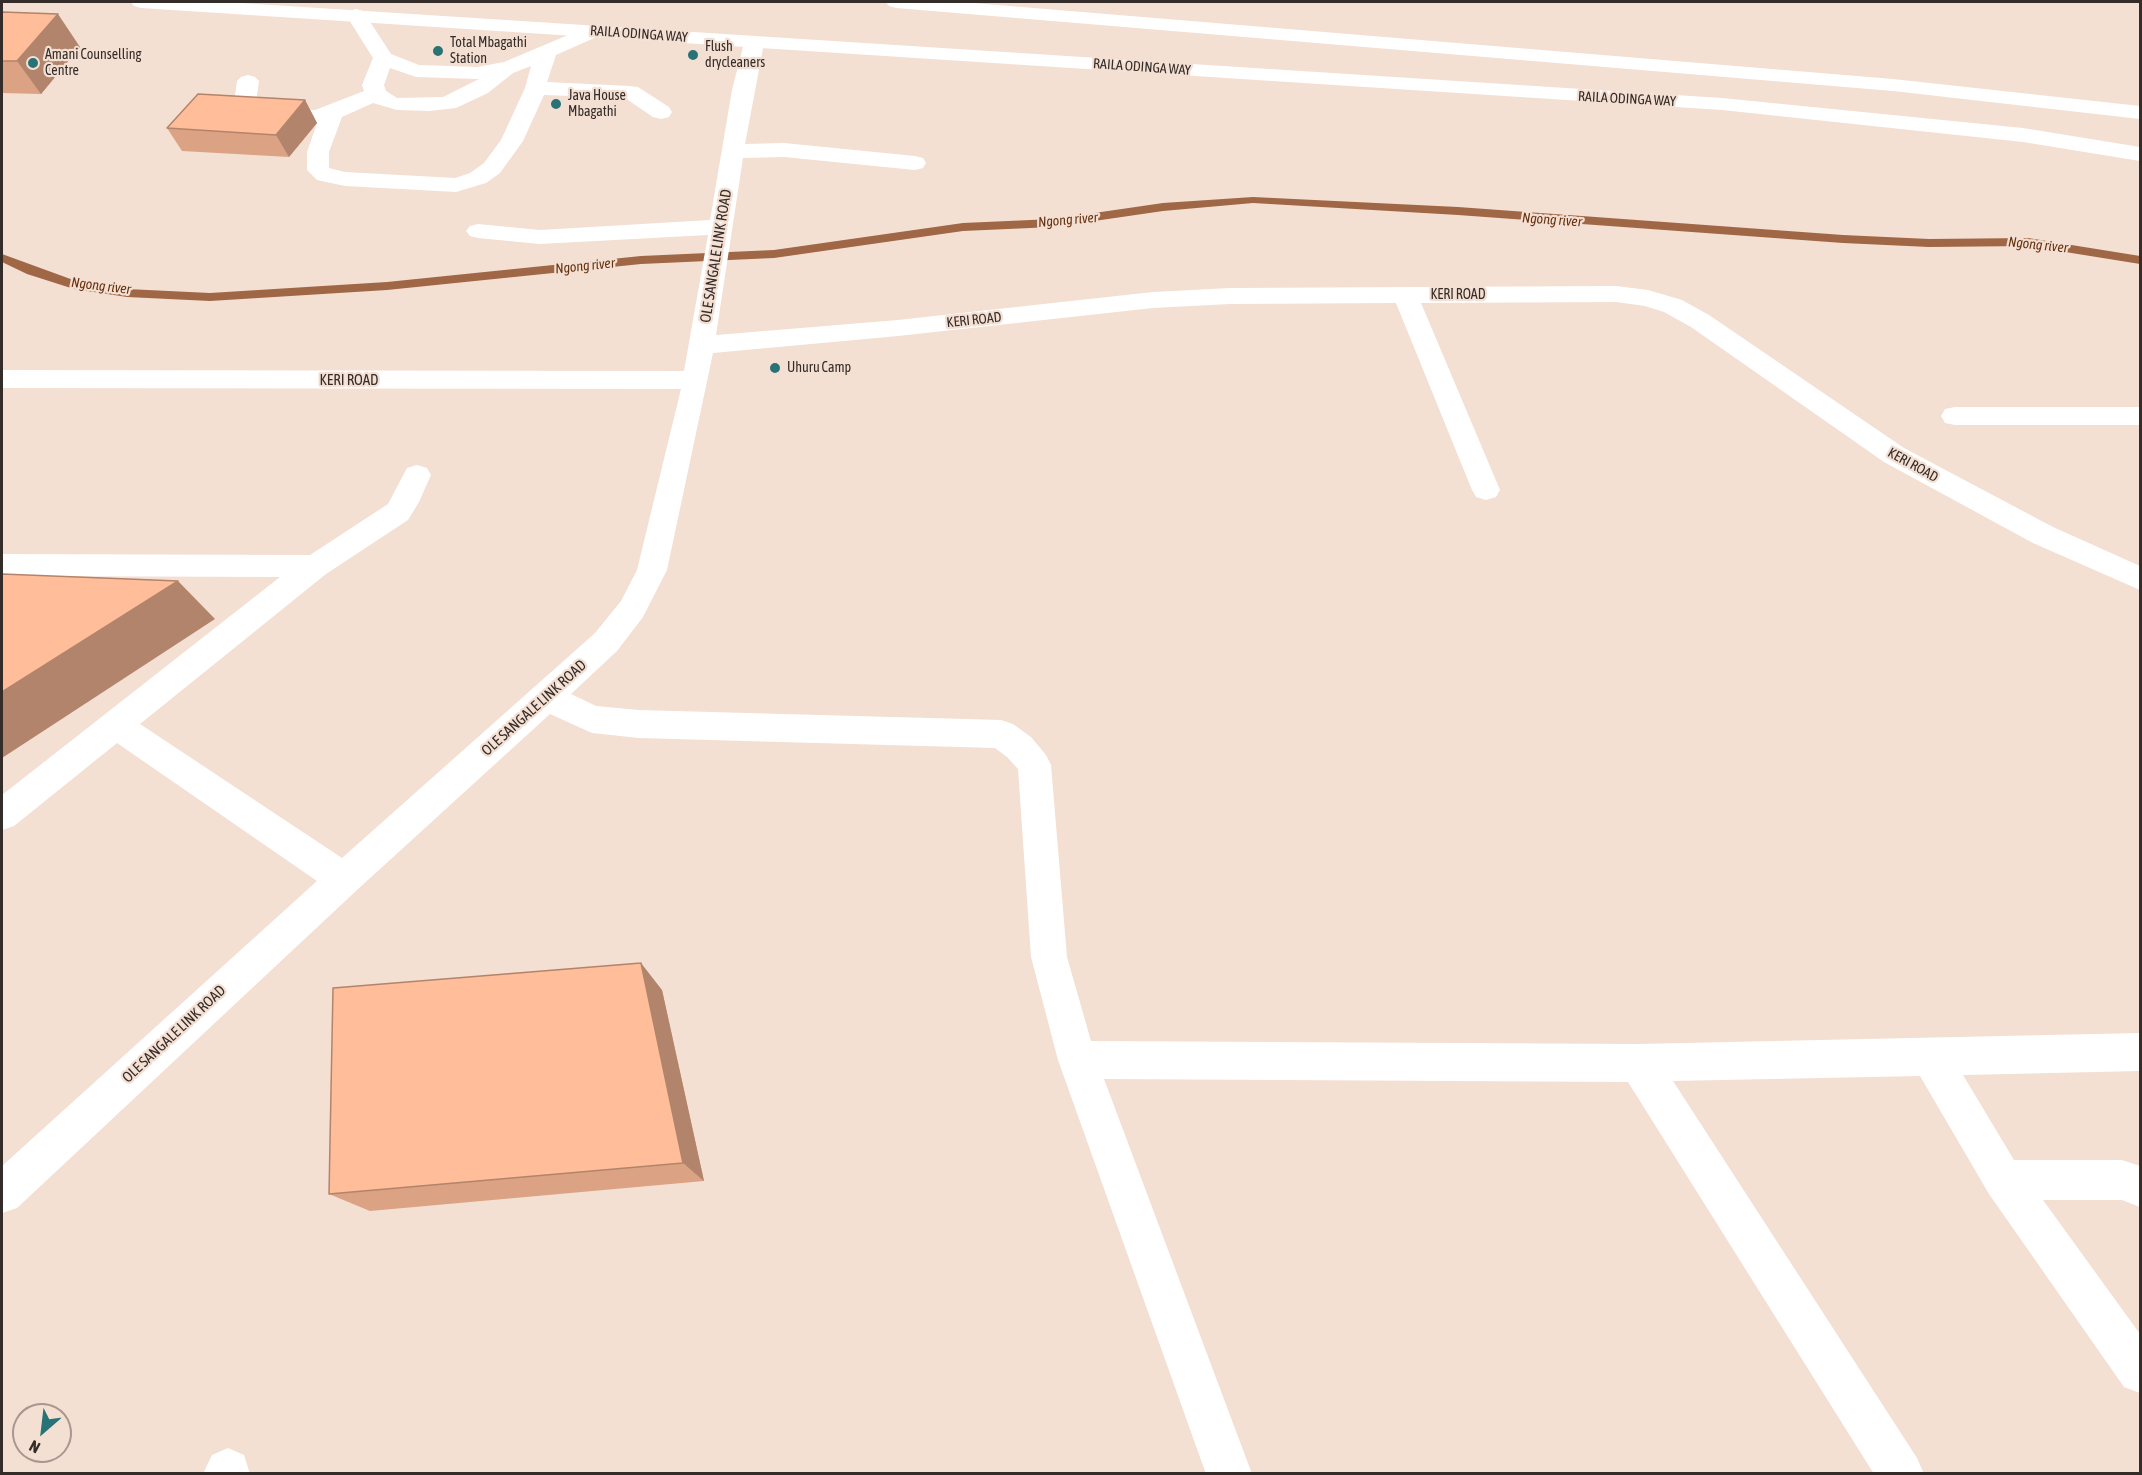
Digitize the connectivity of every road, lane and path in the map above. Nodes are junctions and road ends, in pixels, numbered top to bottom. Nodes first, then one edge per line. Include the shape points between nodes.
1 (141, 2) edge
2 (896, 2) edge
3 (356, 15) junction
4 (594, 31) junction
5 (754, 43) junction
6 (1405, 45) junction
7 (546, 53) junction
8 (383, 58) junction
9 (509, 68) junction
10 (248, 81) dead end
11 (1411, 84) junction
12 (536, 88) junction
13 (376, 94) junction
14 (661, 112) dead end
15 (332, 113) junction
16 (2140, 113) edge
17 (733, 151) junction
18 (2140, 154) edge
19 (915, 163) dead end
20 (720, 227) junction
21 (478, 231) dead end
22 (1405, 295) junction
23 (702, 345) junction
24 (2, 379) edge
25 (696, 380) junction
26 (1955, 416) dead end
27 (2140, 416) edge
28 (417, 475) dead end
29 (1486, 490) dead end
30 (2, 565) edge
31 (315, 566) junction
32 (2140, 579) edge
33 (547, 697) junction
34 (116, 725) junction
35 (2, 815) edge
36 (345, 879) junction
37 (2140, 1052) edge
38 (1930, 1056) junction
39 (1077, 1060) junction
40 (1638, 1062) junction
41 (2003, 1180) junction
42 (2140, 1186) edge
43 (2, 1193) edge
44 (2140, 1371) edge
45 (1229, 1473) edge
46 (1901, 1473) edge

1 - 3 street, RAILA ODINGA WAY
2 - 6 street
3 - 4 street, RAILA ODINGA WAY
3 - 8 street
4 - 5 street, RAILA ODINGA WAY
4 - 7 street
5 - 11 street, RAILA ODINGA WAY
5 - 17 street, OLE SANGALE LINK ROAD
6 - 11 street
6 - 16 street via 1893,85
7 - 9 street
7 - 12 street
8 - 9 street via 416,71 477,73
8 - 13 street via 373,85
9 - 13 street via 448,103 397,104
10 - 15 street via 245,102 259,113 315,117
11 - 18 street, RAILA ODINGA WAY via 1722,104 2023,135
12 - 14 street via 630,92
12 - 15 street via 513,141 492,168 478,178 456,184 325,175 318,170 318,152
13 - 15 street
17 - 19 street via 784,150
17 - 20 street, OLE SANGALE LINK ROAD
20 - 21 street via 540,237
20 - 23 street, OLE SANGALE LINK ROAD
22 - 23 street, KERI ROAD via 1154,300
22 - 29 street
22 - 32 street, KERI ROAD via 1616,294 1673,306 1894,455 2043,535
23 - 25 street, OLE SANGALE LINK ROAD
24 - 25 street, KERI ROAD
25 - 33 street, OLE SANGALE LINK ROAD via 652,570 633,609 606,642
26 - 27 street
28 - 31 street via 398,512
30 - 31 street
31 - 34 street
33 - 36 street, OLE SANGALE LINK ROAD
33 - 39 street via 592,719 639,724 1001,734 1034,765 1049,957
34 - 35 street
34 - 36 street
36 - 43 street, OLE SANGALE LINK ROAD
37 - 38 street
38 - 40 street
38 - 41 street
39 - 40 street
39 - 45 street
40 - 46 street
41 - 42 street via 2121,1180
41 - 44 street

